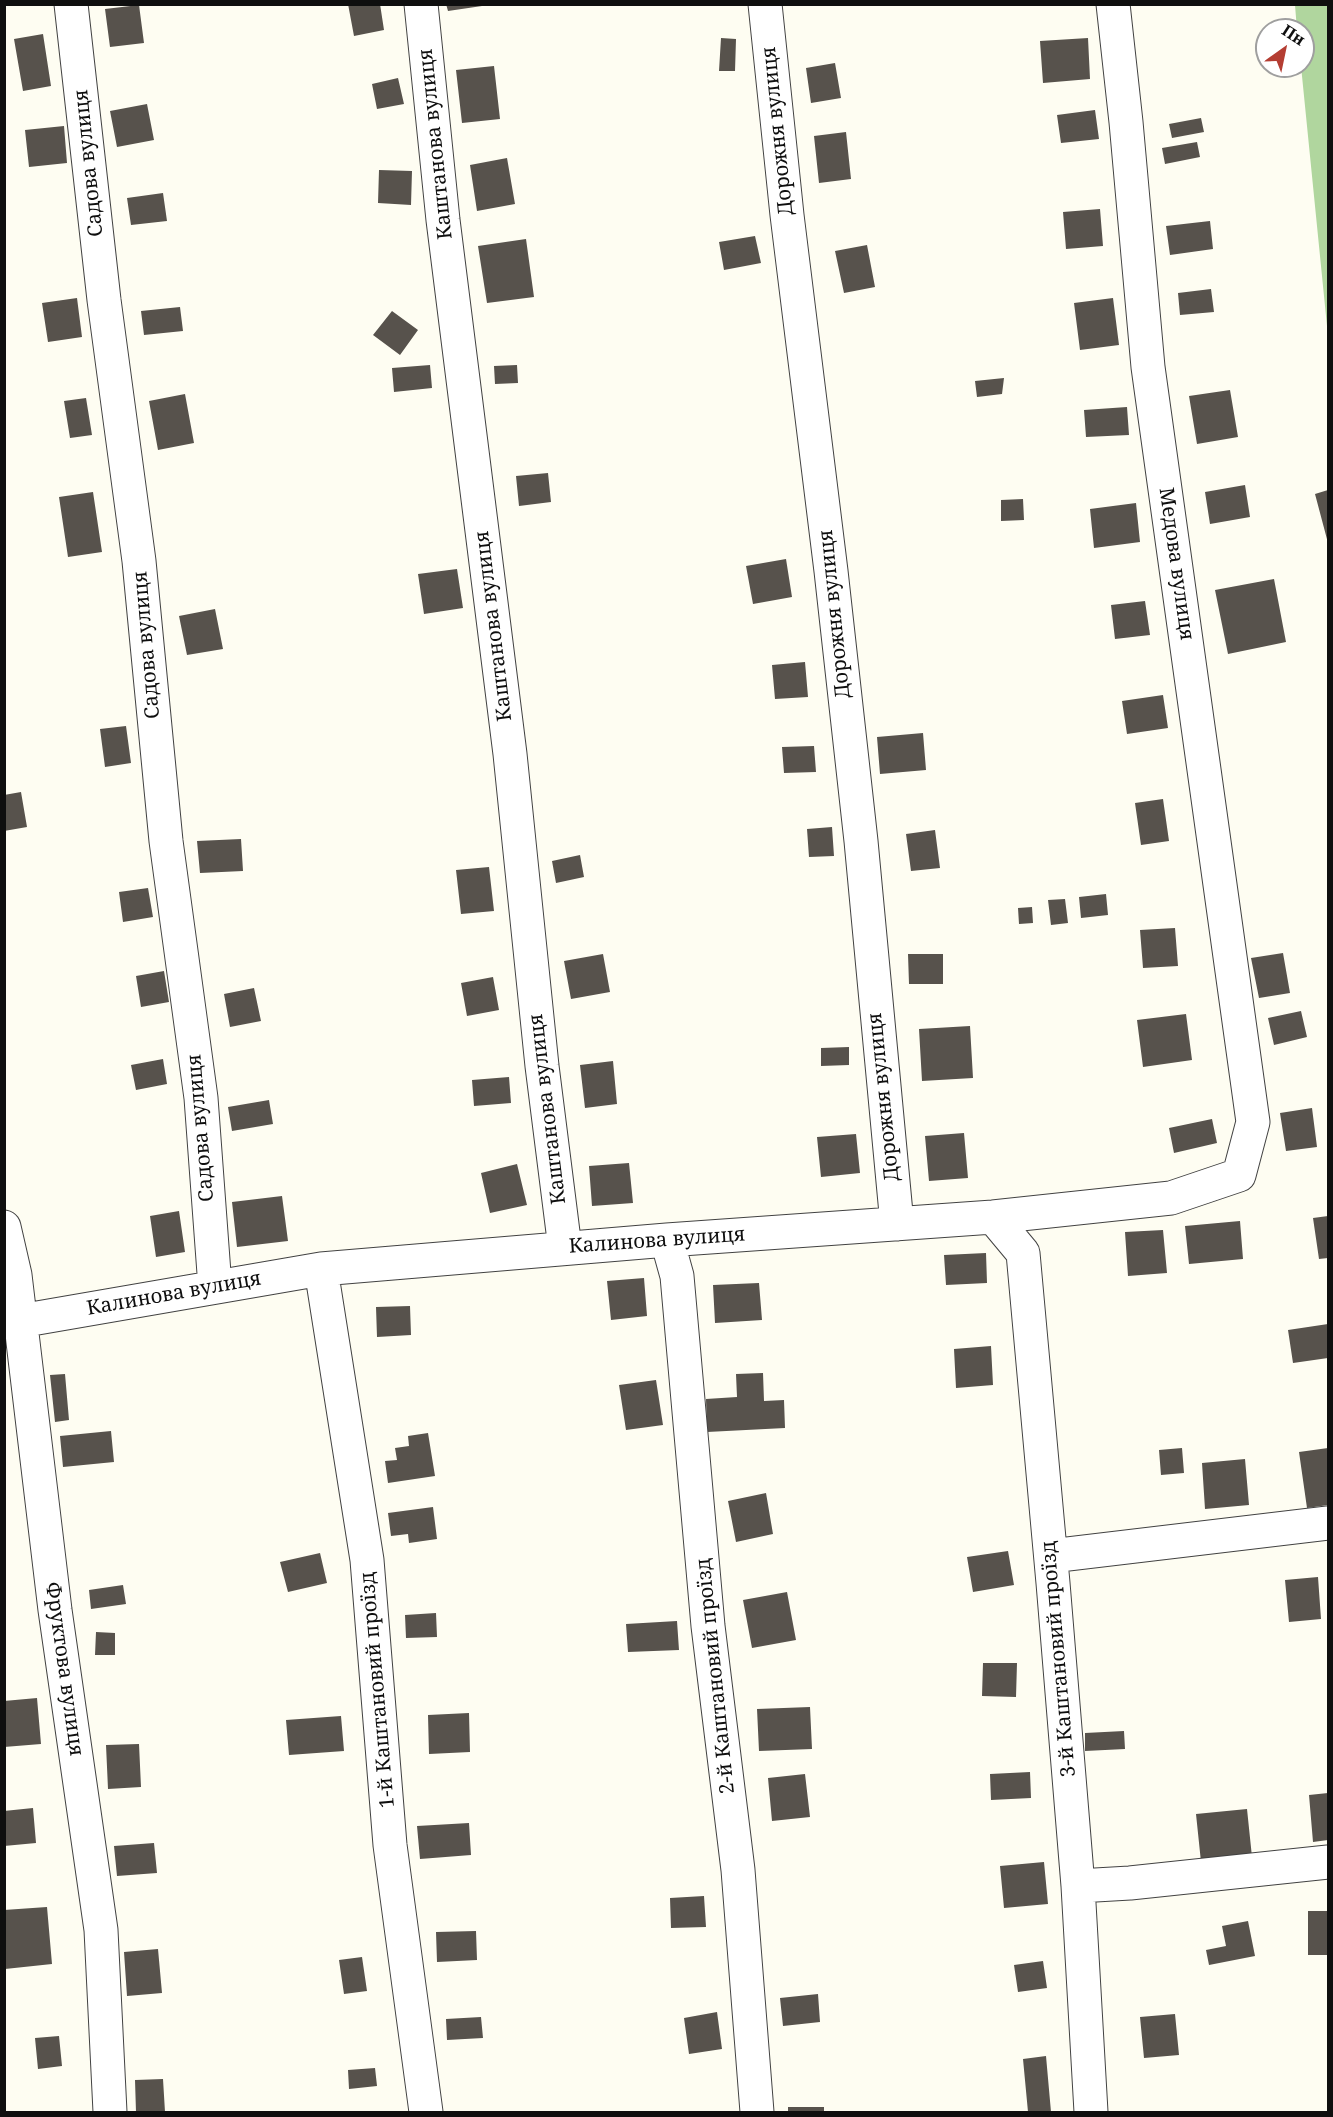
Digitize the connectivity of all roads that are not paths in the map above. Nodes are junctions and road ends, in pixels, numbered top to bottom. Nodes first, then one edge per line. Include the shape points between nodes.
1 (71, 4) edge
2 (421, 4) edge
3 (765, 4) edge
4 (1113, 4) edge
5 (1254, 1122) joint
6 (993, 1217) junction
7 (897, 1224) junction
8 (4, 1227) edge
9 (668, 1240) junction
10 (565, 1248) junction
11 (321, 1269) junction
12 (215, 1287) junction
13 (20, 1321) junction
14 (1329, 1523) edge
15 (1051, 1556) junction
16 (1329, 1862) edge
17 (1078, 1886) junction
18 (110, 2112) edge
19 (426, 2112) edge
20 (757, 2112) edge
21 (1091, 2112) edge

1 - 12 street, Садова вулиця via 104,300 139,561 166,841 201,1098
2 - 10 street, Каштанова вулиця
3 - 7 street, Дорожня вулиця via 861,841
4 - 5 street, Медова вулиця via 1148,367
5 - 6 street, Калинова вулиця via 1239,1175 1172,1198
6 - 7 street, Калинова вулиця
6 - 15 street, 3-й Каштановий проїзд via 1023,1253
7 - 9 street, Калинова вулиця
8 - 13 street, Фруктова вулиця
9 - 10 street, Калинова вулиця
9 - 20 street, 2-й Каштановий проїзд via 679,1287 708,1626 738,1870
10 - 11 street, Калинова вулиця
11 - 12 street, Калинова вулиця
11 - 19 street, 1-й Каштановий проїзд via 367,1560 390,1845
12 - 13 street, Калинова вулиця
13 - 18 street, Фруктова вулиця via 55,1611 101,1930
14 - 15 street
15 - 17 street, 3-й Каштановий проїзд
16 - 17 street
17 - 21 street, 3-й Каштановий проїзд

